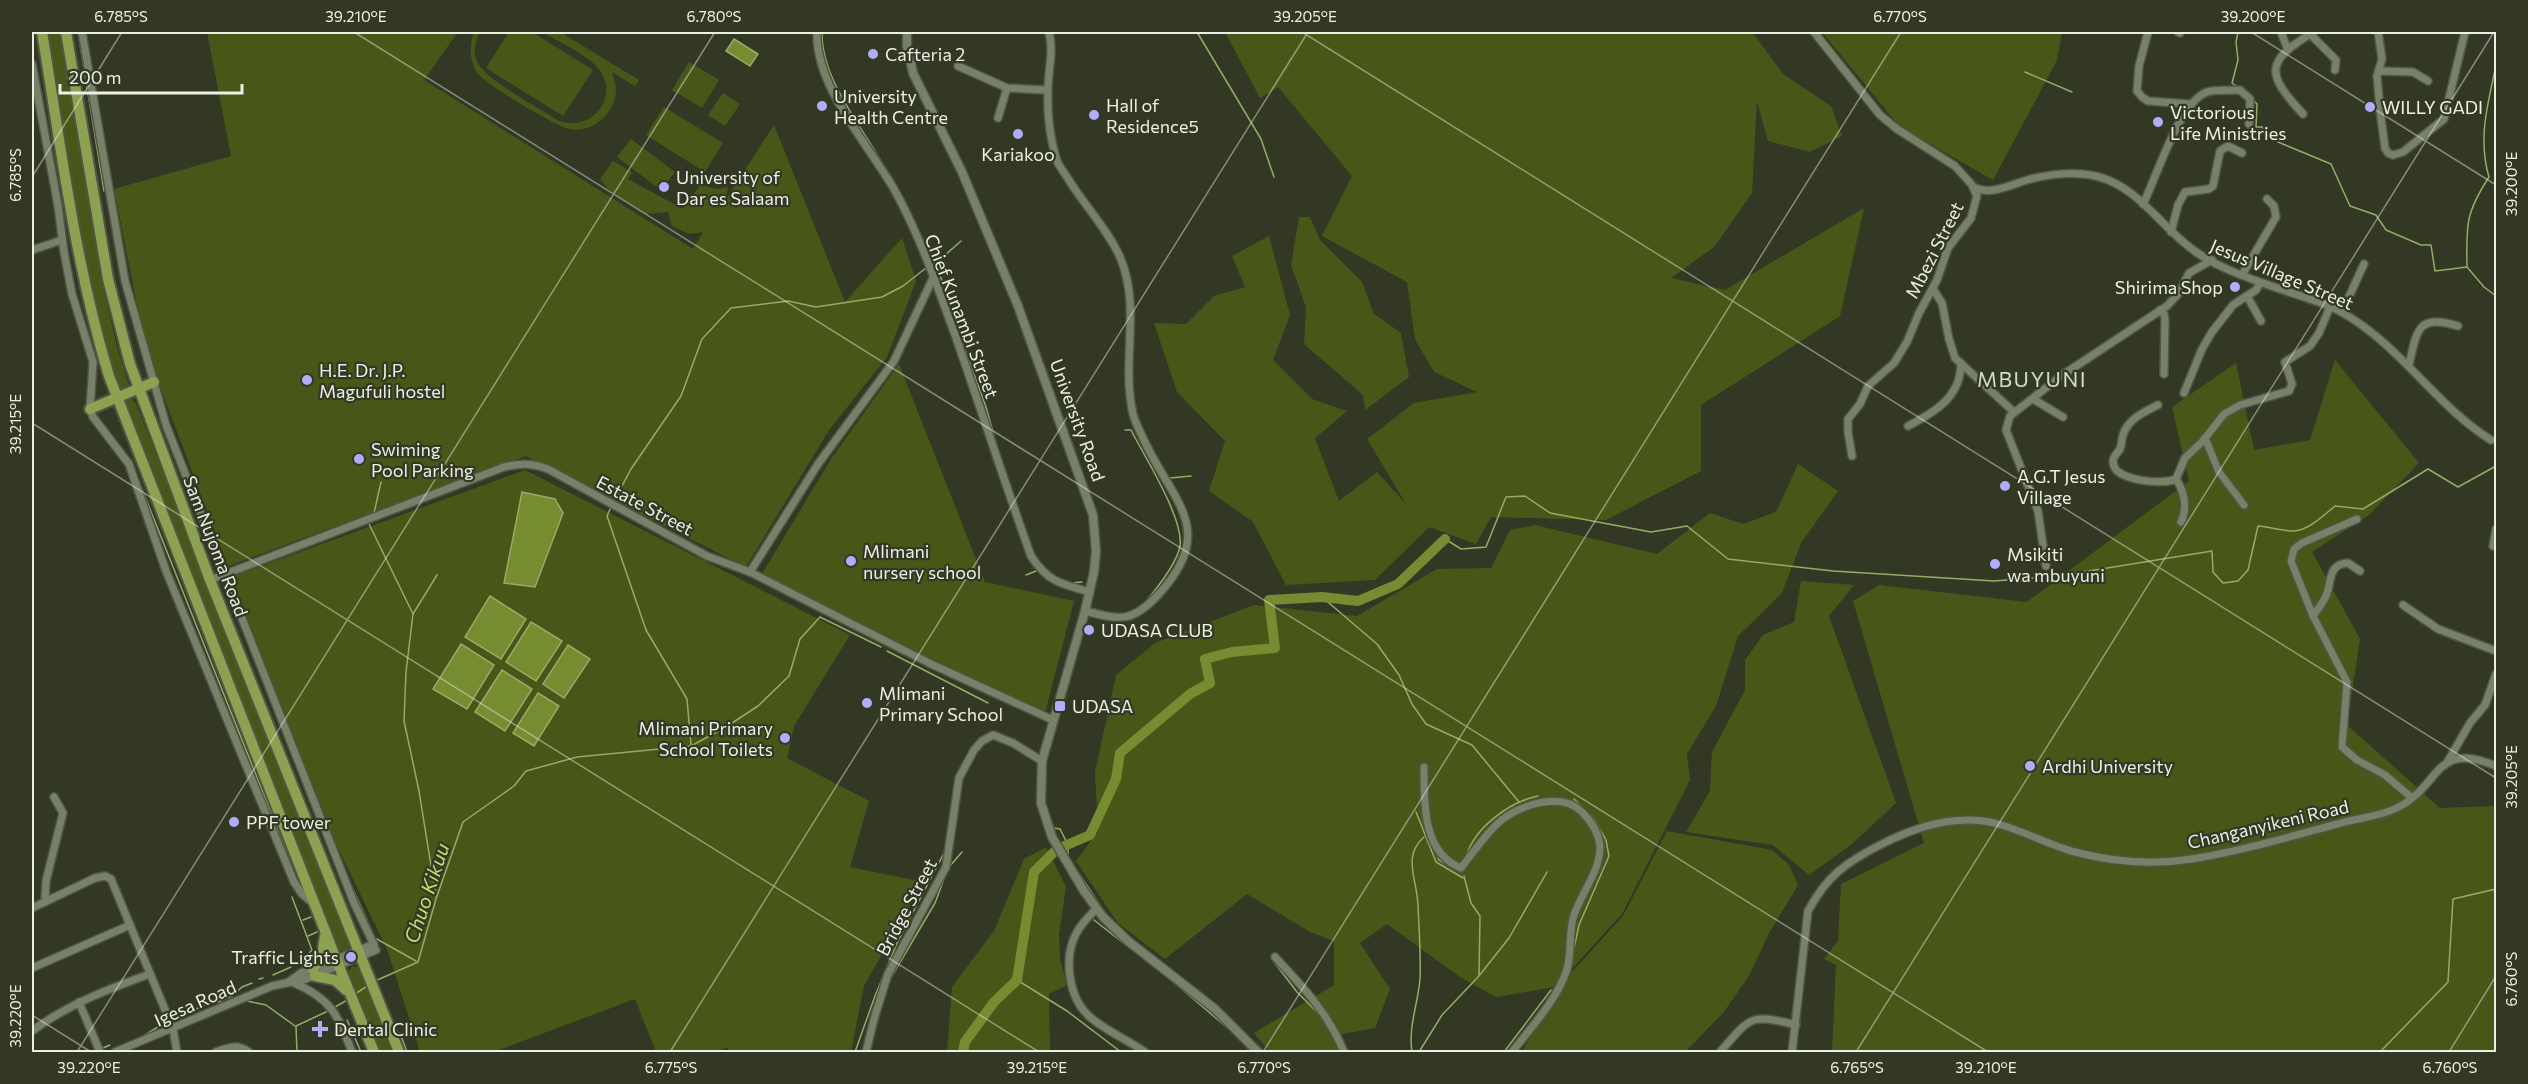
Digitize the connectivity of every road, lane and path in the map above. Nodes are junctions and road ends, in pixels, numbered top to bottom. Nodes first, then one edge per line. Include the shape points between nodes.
1 (42, 32) edge
2 (66, 32) edge
3 (82, 32) edge
4 (817, 32) edge
5 (907, 32) edge
6 (1049, 32) edge
7 (1814, 32) edge
8 (2148, 32) edge
9 (2281, 32) edge
10 (2378, 32) edge
11 (2465, 32) edge
12 (2312, 33) edge
13 (2288, 50) junction
14 (32, 64) edge
15 (958, 66) dead end
16 (2335, 70) dead end
17 (2379, 71) junction
18 (2428, 81) dead end
19 (1008, 88) junction
20 (1047, 90) junction
21 (2190, 104) junction
22 (2303, 114) dead end
23 (998, 118) dead end
24 (2249, 124) dead end
25 (2242, 153) dead end
26 (1975, 188) junction
27 (2267, 199) dead end
28 (2144, 204) junction
29 (2171, 232) junction
30 (62, 240) junction
31 (32, 250) edge
32 (2212, 260) junction
33 (2364, 264) dead end
34 (2242, 275) junction
35 (934, 276) junction
36 (2260, 283) junction
37 (1933, 289) junction
38 (2247, 296) junction
39 (2330, 307) junction
40 (2160, 310) junction
41 (2342, 312) junction
42 (2261, 321) dead end
43 (2458, 326) dead end
44 (1961, 363) junction
45 (2409, 365) junction
46 (2164, 374) dead end
47 (154, 382) junction
48 (139, 388) junction
49 (2184, 393) dead end
50 (117, 398) junction
51 (2033, 399) junction
52 (2158, 405) dead end
53 (90, 409) junction
54 (2014, 412) junction
55 (2063, 417) dead end
56 (1908, 426) dead end
57 (2205, 438) junction
58 (2491, 440) dead end
59 (1852, 456) dead end
60 (2176, 479) junction
61 (2244, 505) dead end
62 (2357, 519) dead end
63 (2181, 522) dead end
64 (2496, 529) edge
65 (2493, 546) dead end
66 (2046, 566) dead end
67 (2360, 571) dead end
68 (750, 572) junction
69 (224, 573) junction
70 (210, 580) junction
71 (1090, 592) junction
72 (2403, 605) dead end
73 (1085, 611) junction
74 (2313, 616) junction
75 (2496, 651) edge
76 (2496, 674) edge
77 (1053, 720) junction
78 (2448, 760) junction
79 (1042, 762) junction
80 (2496, 766) edge
81 (1424, 767) dead end
82 (54, 797) dead end
83 (2412, 798) junction
84 (45, 902) junction
85 (314, 904) junction
86 (32, 908) edge
87 (1096, 909) junction
88 (130, 926) junction
89 (325, 930) junction
90 (359, 953) junction
91 (1275, 957) dead end
92 (337, 963) junction
93 (32, 968) edge
94 (314, 973) junction
95 (150, 974) junction
96 (290, 983) junction
97 (350, 994) junction
98 (79, 1002) junction
99 (1796, 1025) junction
100 (173, 1029) junction
101 (32, 1031) edge
102 (100, 1053) edge
103 (115, 1053) edge
104 (177, 1053) edge
105 (216, 1053) edge
106 (249, 1053) edge
107 (352, 1053) edge
108 (374, 1053) edge
109 (399, 1053) edge
110 (866, 1053) edge
111 (1145, 1053) edge
112 (1258, 1053) edge
113 (1344, 1053) edge
114 (1512, 1053) edge
115 (1720, 1053) edge
116 (1792, 1053) edge

1 - 50 main road via 87,297
2 - 48 main road, Sam Nujoma Road via 108,279
3 - 47 street via 125,281
4 - 35 street, Chief Kunambi Street via 819,54 830,83 894,190
5 - 71 street, University Road via 913,73 962,172 1018,306 1091,504 1096,551
6 - 20 street
7 - 26 street, Mbezi Street via 1881,115 1955,166
8 - 21 street via 2137,91 2148,101
9 - 13 street
10 - 17 street via 2382,59
11 - 17 street via 2444,120 2398,155 2385,147
12 - 13 street
12 - 16 street via 2336,60
13 - 22 street via 2276,61 2276,74
14 - 30 street
15 - 19 street
17 - 18 street via 2413,72
19 - 20 street
19 - 23 street
20 - 73 street via 1056,160 1114,246 1129,281 1132,314 1127,376 1132,412 1152,457 1180,503 1189,536 1176,574 1141,611 1121,619
21 - 24 street via 2207,92 2240,90 2250,99
21 - 28 street
25 - 29 street via 2231,147 2220,151 2213,186 2186,192
26 - 28 street, Jesus Village Street via 1994,190 2072,174 2107,179
26 - 37 street, Mbezi Street via 1977,196 1971,218 1948,248
27 - 34 street via 2274,206 2276,217
28 - 29 street, Jesus Village Street
29 - 32 street, Jesus Village Street
30 - 31 street
30 - 53 street via 72,294 93,362
32 - 34 street, Jesus Village Street
32 - 40 street via 2189,273 2174,300
33 - 41 street
34 - 36 street, Jesus Village Street
35 - 68 street via 894,361 818,464
35 - 71 street, Chief Kunambi Street via 1030,556 1054,581
36 - 38 street
36 - 39 street, Jesus Village Street
37 - 44 street via 1940,297 1951,348
37 - 59 street, Mbezi Street via 1899,356 1868,386 1848,419
38 - 42 street
38 - 49 street via 2233,305 2212,332
39 - 41 street, Jesus Village Street
39 - 57 street via 2310,346 2284,363 2292,384 2289,391 2235,407 2218,419
40 - 46 street via 2165,320
40 - 51 street
41 - 45 street, Jesus Village Street
43 - 45 street via 2438,320 2424,325 2414,341
44 - 54 street
44 - 56 street via 1960,378 1951,396
45 - 58 street, Jesus Village Street via 2463,422
47 - 48 main road
47 - 69 street via 166,426
48 - 50 main road
48 - 70 main road, Sam Nujoma Road
50 - 53 main road
50 - 85 main road
51 - 54 street
51 - 55 street
52 - 60 street via 2138,416 2126,429 2114,464 2118,471 2137,479
53 - 85 street via 129,464 166,571 294,882
54 - 66 street via 2006,430 2038,511
57 - 60 street via 2185,458
57 - 61 street via 2218,472
60 - 63 street via 2185,506
62 - 74 street via 2317,534 2291,555
64 - 65 street
67 - 74 street via 2348,563 2336,568 2329,578 2326,597
68 - 69 street, Estate Street via 707,556 548,469 518,463
68 - 77 street, Estate Street via 931,664
69 - 70 street, Estate Street
69 - 90 street, Igesa Road via 354,903 375,946
70 - 90 main road, Sam Nujoma Road
71 - 73 street, University Road
72 - 75 street via 2438,629
73 - 77 street, University Road
74 - 83 street via 2347,682 2342,747
76 - 78 street, Changanyikeni Road via 2485,705
77 - 79 street, University Road
78 - 80 street via 2473,759
78 - 83 street, Changanyikeni Road
79 - 87 street, University Road via 1041,802 1052,837
79 - 110 street, Bridge Street via 993,735 982,741 963,768 956,789 946,867 888,974
81 - 114 street via 1428,827 1444,857 1456,866 1461,868 1496,825 1519,810 1546,802 1563,801 1577,807 1598,837 1599,857 1571,927 1565,976
82 - 84 street via 63,813 46,881
83 - 99 street, Changanyikeni Road via 2381,814 2279,840 2160,862 2118,860 2074,851 1996,824 1967,820 1907,832 1837,870 1817,895 1805,926
84 - 86 street
84 - 88 street via 105,876 111,879
85 - 89 main road
87 - 111 street via 1076,934 1070,949 1074,993 1090,1017
87 - 112 street, University Road via 1128,942 1222,1016
88 - 93 street
88 - 95 street
89 - 92 main road
89 - 94 main road via 324,950
90 - 92 street, Igesa Road
90 - 109 main road, Sam Nujoma Road
91 - 113 street via 1319,1005
92 - 94 street, Igesa Road
92 - 97 main road
94 - 96 street, Igesa Road via 301,973
94 - 97 main road via 335,980
95 - 98 street
95 - 100 street
96 - 100 street, Igesa Road via 272,986
96 - 107 street via 314,993 332,1008
97 - 108 main road
98 - 101 street
98 - 102 street
99 - 115 street via 1754,1019
99 - 116 street, Changanyikeni Road
100 - 103 street, Igesa Road
100 - 104 street
105 - 106 street via 232,1046

